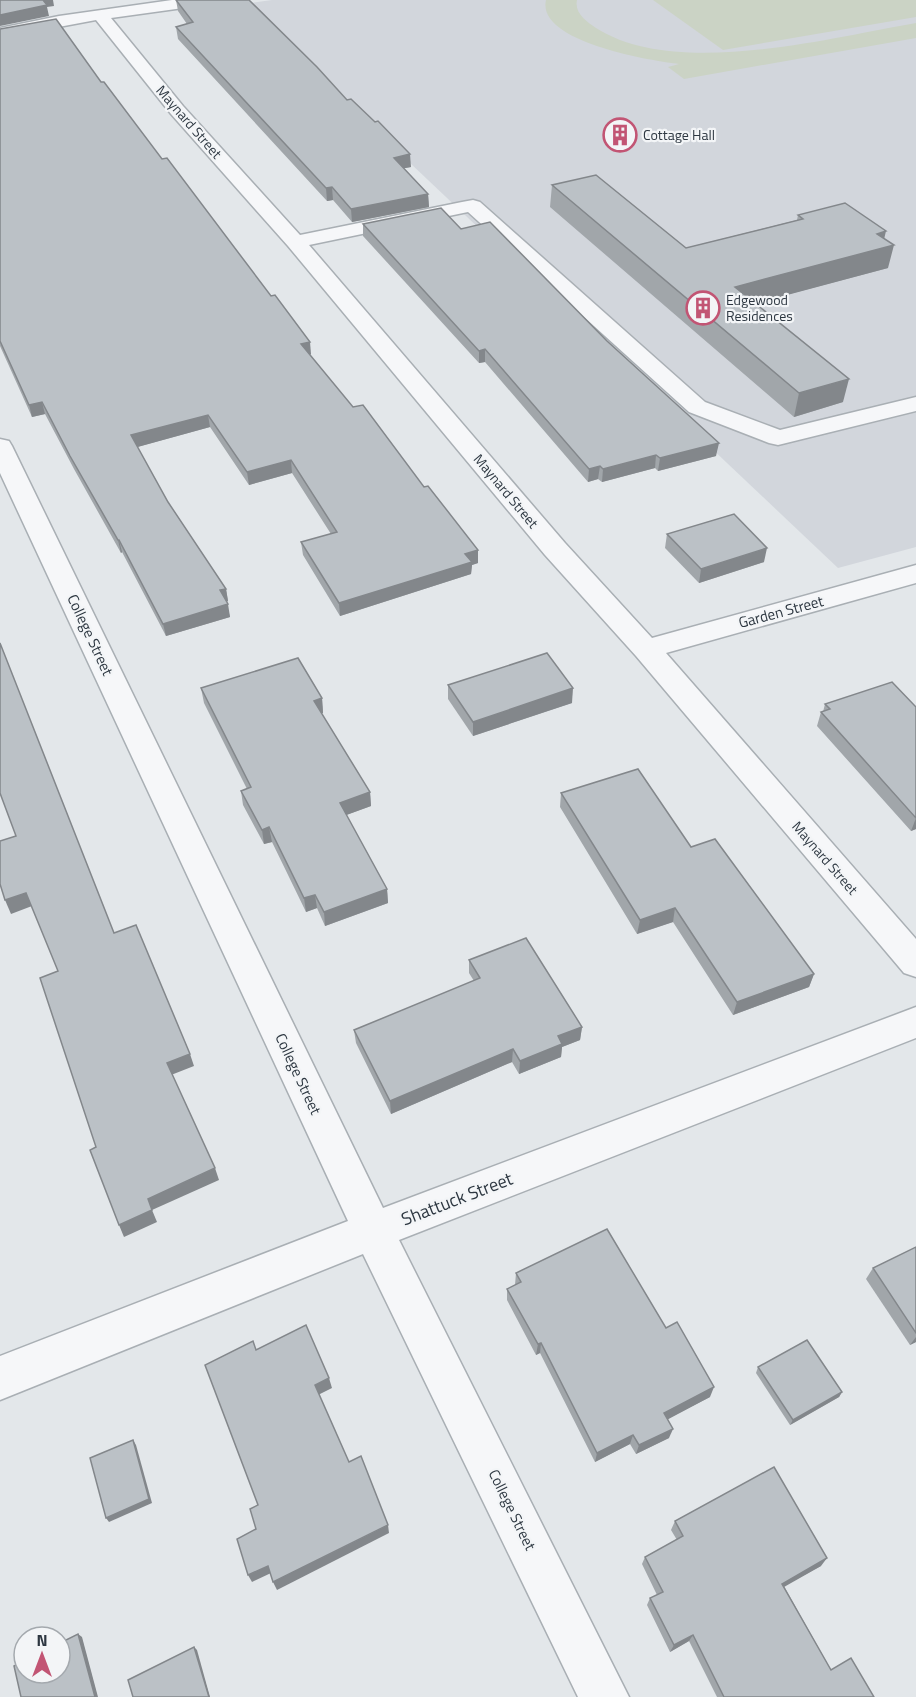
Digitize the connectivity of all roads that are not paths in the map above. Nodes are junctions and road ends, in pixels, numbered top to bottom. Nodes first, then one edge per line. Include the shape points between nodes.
1 (205, 0) edge
2 (100, 15) junction
3 (0, 33) edge
4 (295, 242) junction
5 (916, 404) edge
6 (0, 446) edge
7 (916, 574) edge
8 (646, 649) junction
9 (916, 963) edge
10 (916, 1022) edge
11 (373, 1231) junction
12 (0, 1378) edge
13 (604, 1697) edge

1 - 2 street
2 - 3 street
2 - 4 street, Maynard Street via 177,110
4 - 5 street via 468,207 697,407 778,438
4 - 8 street, Maynard Street via 555,549
6 - 11 street, College Street
7 - 8 street, Garden Street
8 - 9 street, Maynard Street
10 - 11 street, Shattuck Street
11 - 12 street, Shattuck Street
11 - 13 street, College Street

